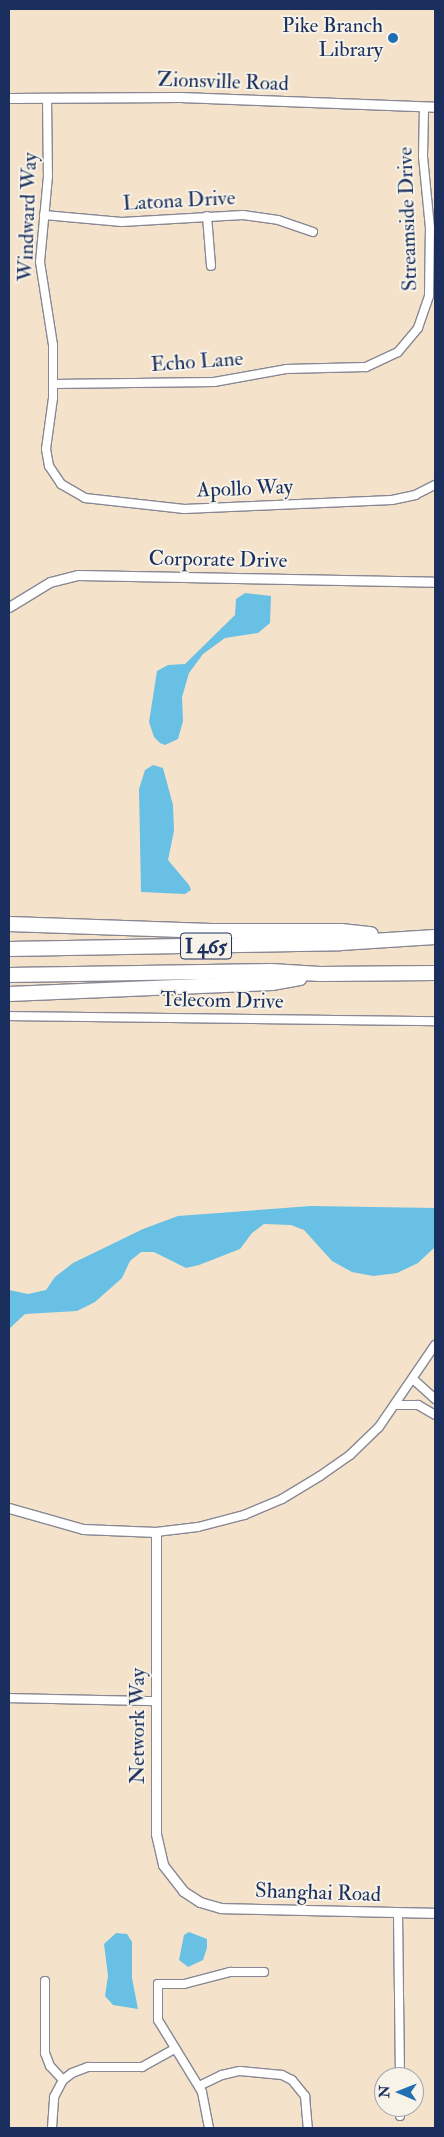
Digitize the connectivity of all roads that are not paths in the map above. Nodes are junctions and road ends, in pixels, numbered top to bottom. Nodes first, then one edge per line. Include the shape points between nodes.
1 (9, 98) edge
2 (47, 98) junction
3 (424, 107) junction
4 (435, 107) edge
5 (44, 215) junction
6 (208, 216) junction
7 (313, 232) dead end
8 (433, 254) edge
9 (210, 266) dead end
10 (372, 365) joint
11 (53, 384) junction
12 (58, 481) joint
13 (435, 485) edge
14 (435, 582) edge
15 (9, 606) edge
16 (9, 924) edge
17 (435, 937) edge
18 (404, 938) junction
19 (9, 949) edge
20 (435, 973) edge
21 (320, 974) junction
22 (9, 975) edge
23 (9, 994) edge
24 (9, 1016) edge
25 (435, 1021) edge
26 (435, 1346) edge
27 (414, 1380) junction
28 (435, 1399) edge
29 (396, 1406) junction
30 (435, 1415) edge
31 (9, 1508) edge
32 (156, 1532) junction
33 (9, 1698) edge
34 (155, 1701) junction
35 (200, 1902) joint
36 (398, 1913) junction
37 (435, 1913) edge
38 (264, 1972) dead end
39 (45, 1981) dead end
40 (175, 2049) junction
41 (400, 2067) edge
42 (63, 2080) junction
43 (198, 2086) junction
44 (52, 2128) edge
45 (209, 2128) edge
46 (308, 2128) edge

1 - 2 street, Zionsville Road
2 - 3 street, Zionsville Road via 180,97
2 - 5 street, Windward Way via 48,176
3 - 4 street, Zionsville Road
3 - 8 street, Streamside Drive via 423,156
5 - 6 street, Latona Drive via 122,222
5 - 11 street, Windward Way via 40,262 53,345
6 - 7 street, Latona Drive via 260,216
6 - 9 street
8 - 10 street, Streamside Drive via 429,296 418,328 398,352
10 - 11 street, Echo Lane via 354,369 286,369 204,383
11 - 12 street, Windward Way via 46,449
12 - 13 street, Apollo Way via 85,498 184,509 392,500 415,495
14 - 15 street, Corporate Drive via 78,575 50,582
16 - 18 highway via 211,931 341,931
17 - 18 highway, I 465
18 - 19 highway, I 465 via 341,943
20 - 21 highway, I 465
21 - 22 highway, I 465 via 271,971
21 - 23 highway via 272,983
24 - 25 street, Telecom Drive
26 - 27 street
27 - 28 street
27 - 29 street
29 - 30 street via 418,1405
29 - 32 street via 355,1451 288,1496 231,1519
31 - 32 street via 83,1529
32 - 34 street, Network Way
33 - 34 street
34 - 35 street, Network Way via 157,1847 173,1881
35 - 36 street, Shanghai Road via 222,1908
36 - 37 street, Shanghai Road
36 - 41 street
38 - 40 street via 230,1972 184,1984 158,1984 158,2020
39 - 42 street via 45,2053 50,2066
40 - 42 street via 142,2067 88,2067
40 - 43 street
42 - 44 street via 54,2097
43 - 45 street via 205,2102
43 - 46 street via 240,2071 282,2075 297,2084 305,2096

